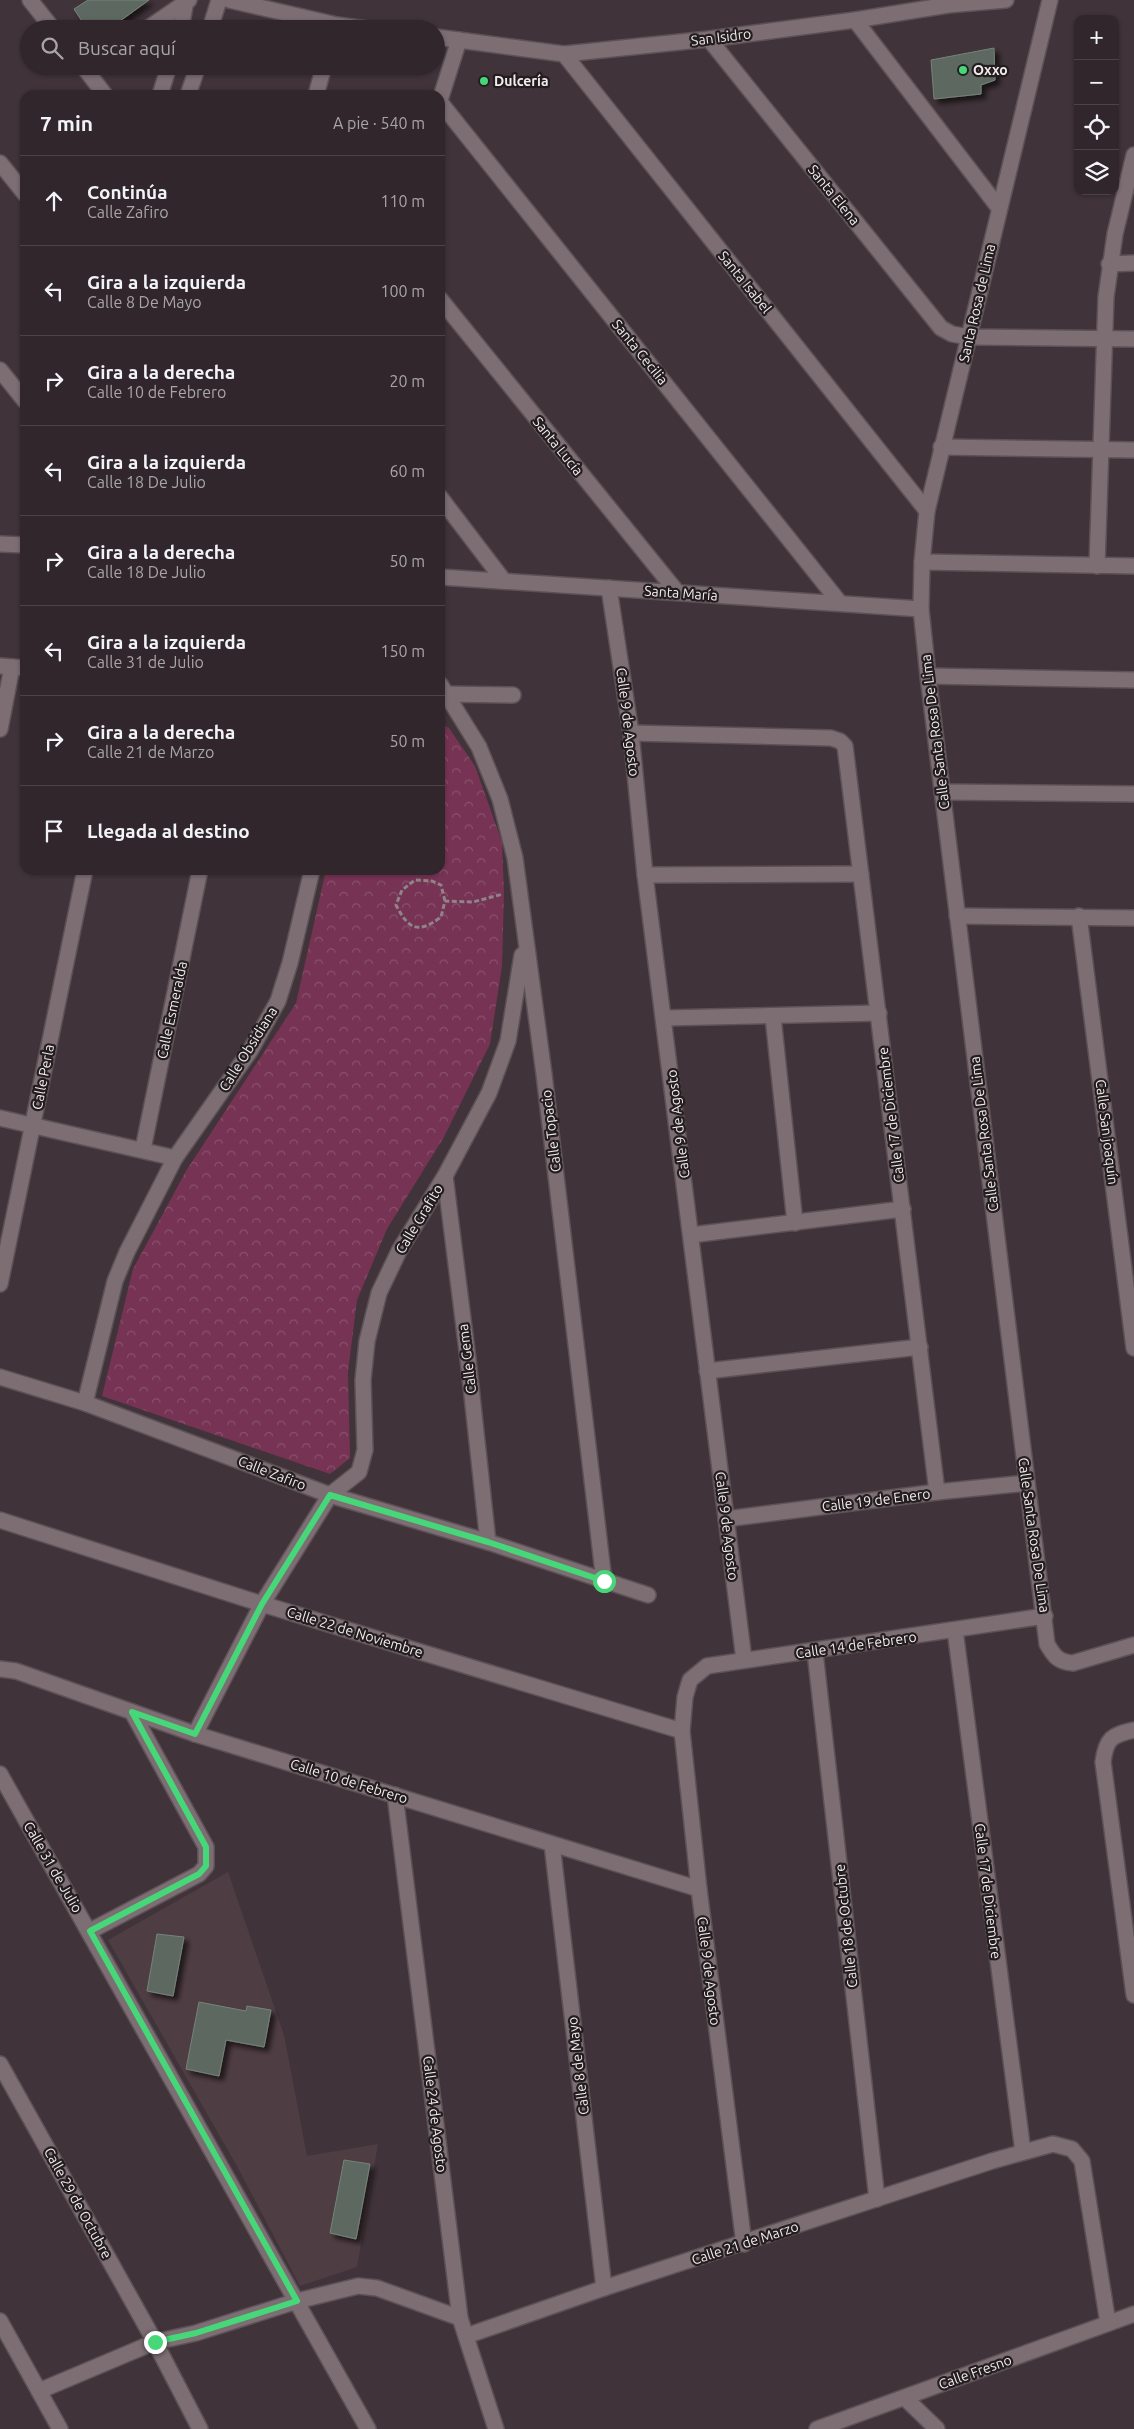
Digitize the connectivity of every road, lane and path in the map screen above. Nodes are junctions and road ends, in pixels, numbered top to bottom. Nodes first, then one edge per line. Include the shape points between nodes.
1 (30, 0) edge
2 (187, 0) edge
3 (219, 0) edge
4 (229, 0) edge
5 (1006, 0) edge
6 (1050, 0) edge
7 (45, 20) edge
8 (159, 20) edge
9 (183, 20) edge
10 (213, 20) edge
11 (308, 20) edge
12 (855, 20) junction
13 (445, 38) edge
14 (708, 39) junction
15 (459, 40) junction
16 (564, 54) junction
17 (93, 75) edge
18 (166, 75) edge
19 (195, 75) edge
20 (322, 75) edge
21 (102, 90) edge
22 (162, 90) edge
23 (190, 90) edge
24 (317, 90) edge
25 (443, 90) edge
26 (445, 107) edge
27 (1134, 155) edge
28 (3, 173) edge
29 (20, 189) edge
30 (999, 208) junction
31 (1134, 263) edge
32 (1109, 264) junction
33 (445, 305) edge
34 (969, 337) junction
35 (1104, 338) junction
36 (1134, 339) edge
37 (0, 370) edge
38 (20, 395) edge
39 (941, 446) junction
40 (1100, 450) junction
41 (1134, 450) edge
42 (445, 505) edge
43 (927, 511) junction
44 (0, 544) edge
45 (20, 545) edge
46 (922, 562) junction
47 (1097, 566) junction
48 (1134, 566) edge
49 (445, 577) edge
50 (504, 582) junction
51 (609, 588) junction
52 (677, 592) junction
53 (840, 603) junction
54 (921, 609) junction
55 (12, 667) edge
56 (928, 676) junction
57 (1134, 680) edge
58 (445, 691) edge
59 (445, 694) edge
60 (513, 695) dead end
61 (0, 729) edge
62 (630, 733) junction
63 (942, 792) junction
64 (1134, 794) edge
65 (861, 874) junction
66 (84, 875) edge
67 (199, 875) edge
68 (311, 875) edge
69 (646, 875) junction
70 (518, 890) junction
71 (445, 901) junction
72 (957, 916) junction
73 (1079, 916) junction
74 (1134, 918) edge
75 (525, 939) junction
76 (879, 1013) junction
77 (773, 1017) junction
78 (665, 1018) junction
79 (0, 1118) edge
80 (34, 1125) junction
81 (143, 1150) junction
82 (175, 1158) junction
83 (445, 1176) junction
84 (902, 1209) junction
85 (795, 1223) junction
86 (691, 1235) junction
87 (0, 1284) edge
88 (920, 1347) junction
89 (1134, 1348) edge
90 (707, 1371) junction
91 (0, 1377) edge
92 (85, 1403) junction
93 (1027, 1483) junction
94 (936, 1492) junction
95 (330, 1495) junction
96 (726, 1519) junction
97 (0, 1520) edge
98 (488, 1542) junction
99 (604, 1581) junction
100 (648, 1595) dead end
101 (262, 1604) junction
102 (1045, 1616) junction
103 (955, 1630) junction
104 (1134, 1645) edge
105 (815, 1652) junction
106 (744, 1660) junction
107 (0, 1669) edge
108 (685, 1697) joint
109 (132, 1712) junction
110 (1134, 1730) edge
111 (682, 1731) junction
112 (195, 1734) junction
113 (0, 1774) edge
114 (395, 1795) junction
115 (552, 1844) junction
116 (699, 1890) junction
117 (90, 1931) junction
118 (1134, 1995) edge
119 (0, 2064) edge
120 (1023, 2152) junction
121 (877, 2199) junction
122 (744, 2244) junction
123 (604, 2288) junction
124 (297, 2301) junction
125 (1134, 2314) edge
126 (460, 2318) junction
127 (0, 2321) edge
128 (1108, 2323) junction
129 (466, 2336) junction
130 (155, 2342) junction
131 (39, 2390) junction
132 (905, 2398) junction
133 (928, 2426) edge
134 (60, 2429) edge
135 (200, 2429) edge
136 (368, 2429) edge
137 (496, 2429) edge
138 (817, 2429) edge

1 - 7 street
2 - 8 street
2 - 9 street
3 - 10 street
4 - 11 street
5 - 12 street, San Isidro via 948,5
6 - 30 street, Santa Rosa de Lima
12 - 14 street, San Isidro
12 - 30 street
13 - 15 street, San Isidro
14 - 16 street, San Isidro
14 - 34 street, Santa Elena via 933,319 952,334
15 - 16 street, San Isidro
15 - 25 street
16 - 43 street, Santa Isabel
17 - 21 street
18 - 22 street
19 - 23 street
20 - 24 street
26 - 53 street, Santa Cecilia
27 - 32 street
28 - 29 street
30 - 34 street, Santa Rosa de Lima
31 - 32 street
32 - 35 street
33 - 52 street, Santa Lucía
34 - 35 street, Santa Elena
34 - 39 street, Santa Rosa de Lima
35 - 36 street, Santa Elena
35 - 40 street
37 - 38 street
39 - 40 street
39 - 43 street, Santa Rosa de Lima
40 - 41 street
40 - 47 street
42 - 50 street
43 - 46 street, Santa Rosa de Lima
44 - 45 street
46 - 47 street
46 - 54 street, Santa Rosa de Lima
47 - 48 street
49 - 50 street, Santa María
50 - 51 street, Santa María
51 - 52 street, Santa María
51 - 62 street, Calle 9 de Agosto
52 - 53 street, Santa María
53 - 54 street, Santa María
54 - 56 street, Calle Santa Rosa De Lima
55 - 61 street
56 - 57 street
56 - 63 street, Calle Santa Rosa De Lima
58 - 60 street
59 - 70 street, Calle Topacio via 479,747 500,799
62 - 65 street, Calle 17 de Diciembre via 831,738 840,741 847,754
62 - 69 street, Calle 9 de Agosto
63 - 64 street
63 - 72 street, Calle Santa Rosa De Lima
65 - 69 street
65 - 76 street, Calle 17 de Diciembre
66 - 80 street, Calle Perla
67 - 81 street, Calle Esmeralda
68 - 82 street, Calle Obsidiana via 278,1001 250,1051
69 - 78 street, Calle 9 de Agosto
70 - 71 path via 473,902
70 - 75 street, Calle Topacio
71 - 71 path via 442,917 426,928 413,927 404,920 396,905 402,890 415,880 441,885
72 - 73 street
72 - 93 street, Calle Santa Rosa De Lima
73 - 74 street
73 - 89 street, Calle San joaquín
75 - 83 street, Calle Grafito via 508,1041 489,1093
75 - 99 street, Calle Topacio
76 - 77 street
76 - 84 street, Calle 17 de Diciembre
77 - 78 street
77 - 85 street
78 - 86 street, Calle 9 de Agosto
79 - 80 street
80 - 81 street
80 - 87 street, Calle Perla
81 - 82 street
82 - 92 street, Calle Obsidiana via 115,1281
83 - 95 street, Calle Grafito via 399,1250 379,1293 368,1341 364,1380 365,1450 352,1479
83 - 98 street, Calle Gema
84 - 85 street
84 - 88 street, Calle 17 de Diciembre
85 - 86 street
86 - 90 street, Calle 9 de Agosto
88 - 90 street
88 - 94 street, Calle 17 de Diciembre
90 - 96 street, Calle 9 de Agosto
91 - 92 street, Calle Zafiro
92 - 95 street, Calle Zafiro
93 - 94 street, Calle 19 de Enero
93 - 102 street, Calle Santa Rosa De Lima
94 - 96 street, Calle 19 de Enero
95 - 98 street, Calle Zafiro
95 - 101 street
96 - 106 street, Calle 9 de Agosto
97 - 101 street, Calle 22 de Noviembre
98 - 99 street, Calle Zafiro
99 - 100 street, Calle Zafiro
101 - 111 street, Calle 22 de Noviembre
101 - 112 street
102 - 103 street, Calle 14 de Febrero
102 - 104 street, Calle Santa Rosa De Lima via 1047,1644 1062,1662 1073,1663
103 - 105 street, Calle 14 de Febrero
103 - 120 street, Calle 17 de Diciembre
105 - 106 street, Calle 14 de Febrero
105 - 121 street, Calle 18 de Octubre
106 - 108 street, Calle 14 de Febrero via 707,1666 690,1680
107 - 109 street, Calle 10 de Febrero via 16,1671
108 - 111 street, Calle 9 de Agosto
109 - 112 street, Calle 10 de Febrero
109 - 117 street via 206,1847 206,1866 199,1874
110 - 118 street via 1117,1734 1109,1740 1104,1748 1103,1762
111 - 116 street, Calle 9 de Agosto
112 - 114 street, Calle 10 de Febrero
113 - 117 street, Calle 31 de Julio
114 - 115 street, Calle 10 de Febrero
114 - 126 street, Calle 24 de Agosto
115 - 116 street, Calle 10 de Febrero
115 - 123 street, Calle 8 de Mayo
116 - 122 street, Calle 9 de Agosto
117 - 124 street, Calle 31 de Julio
119 - 130 street, Calle 29 de Octubre
120 - 121 street, Calle 21 de Marzo
120 - 128 street via 1053,2144 1072,2149 1082,2161
121 - 122 street, Calle 21 de Marzo
122 - 123 street, Calle 21 de Marzo
123 - 129 street, Calle 21 de Marzo
124 - 126 street via 358,2286 377,2288
124 - 130 street via 196,2333
124 - 136 street, Calle 31 de Julio
125 - 128 street, Calle Fresno
126 - 129 street, Calle 24 de Agosto
127 - 131 street
128 - 132 street, Calle Fresno
129 - 137 street, Calle 24 de Agosto
130 - 131 street
130 - 135 street, Calle 29 de Octubre
131 - 134 street
132 - 133 street
132 - 138 street, Calle Fresno

